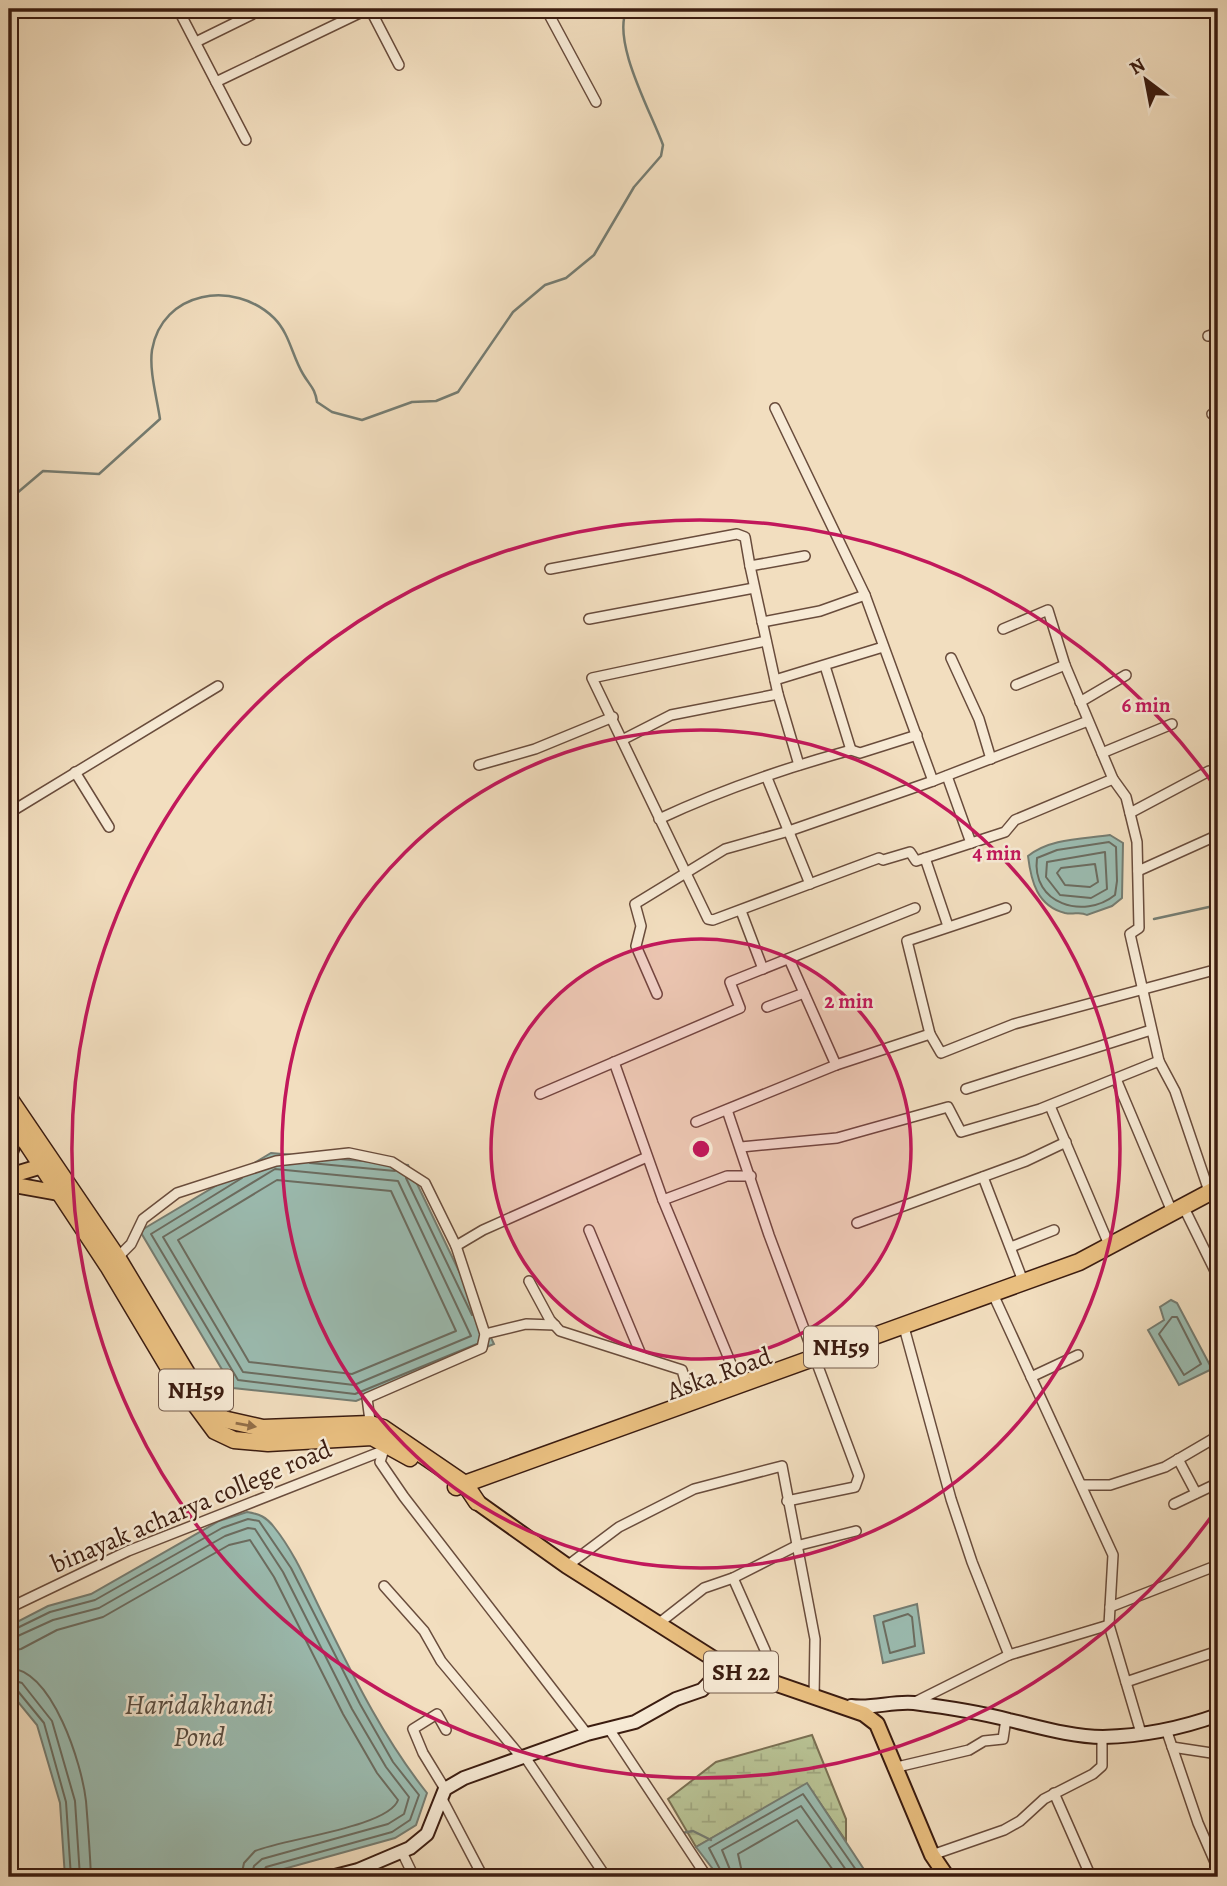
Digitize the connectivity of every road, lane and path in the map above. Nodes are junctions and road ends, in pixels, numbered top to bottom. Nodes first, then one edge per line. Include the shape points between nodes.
1 (178, 9) edge
2 (263, 9) edge
3 (369, 9) edge
4 (546, 9) edge
5 (196, 42) junction
6 (399, 65) dead end
7 (216, 82) junction
8 (596, 102) dead end
9 (246, 140) dead end
10 (1218, 333) edge
11 (1208, 336) dead end
12 (775, 408) dead end
13 (805, 556) dead end
14 (750, 566) junction
15 (550, 569) dead end
16 (754, 588) junction
17 (865, 595) junction
18 (589, 619) dead end
19 (762, 622) junction
20 (1003, 629) dead end
21 (766, 641) junction
22 (883, 647) junction
23 (951, 658) dead end
24 (1065, 665) junction
25 (825, 666) junction
26 (1126, 676) dead end
27 (775, 680) junction
28 (1016, 685) dead end
29 (218, 686) dead end
30 (778, 694) junction
31 (1080, 702) junction
32 (612, 717) junction
33 (1088, 722) junction
34 (1172, 724) dead end
35 (917, 735) junction
36 (622, 740) junction
37 (850, 750) junction
38 (1102, 753) junction
39 (991, 759) junction
40 (480, 765) dead end
41 (799, 765) junction
42 (1209, 771) dead end
43 (75, 772) junction
44 (947, 776) junction
45 (767, 778) junction
46 (1113, 779) junction
47 (933, 781) junction
48 (9, 813) edge
49 (1130, 813) junction
50 (659, 819) junction
51 (109, 827) dead end
52 (789, 831) junction
53 (1218, 835) edge
54 (971, 843) junction
55 (925, 858) junction
56 (1138, 871) junction
57 (686, 874) junction
58 (810, 884) junction
59 (915, 908) dead end
60 (1006, 908) dead end
61 (741, 911) junction
62 (948, 926) junction
63 (789, 959) junction
64 (763, 969) junction
65 (1218, 969) edge
66 (1141, 989) junction
67 (804, 993) junction
68 (657, 994) dead end
69 (767, 1007) dead end
70 (1151, 1030) junction
71 (930, 1034) junction
72 (1159, 1061) junction
73 (614, 1062) junction
74 (836, 1065) junction
75 (1116, 1079) junction
76 (966, 1089) dead end
77 (540, 1094) dead end
78 (9, 1098) edge
79 (1050, 1105) junction
80 (727, 1110) junction
81 (696, 1122) dead end
82 (13, 1123) edge
83 (1066, 1142) junction
84 (741, 1147) junction
85 (9, 1155) edge
86 (647, 1157) junction
87 (45, 1162) junction
88 (9, 1169) edge
89 (9, 1176) edge
90 (751, 1177) junction
91 (982, 1177) junction
92 (9, 1184) edge
93 (1216, 1193) edge
94 (58, 1194) junction
95 (663, 1200) junction
96 (1180, 1214) junction
97 (857, 1223) dead end
98 (589, 1230) dead end
99 (1054, 1230) dead end
100 (456, 1246) junction
101 (1011, 1247) junction
102 (1110, 1247) junction
103 (113, 1261) junction
104 (1218, 1277) edge
105 (528, 1281) dead end
106 (1023, 1281) junction
107 (994, 1296) junction
108 (555, 1325) junction
109 (905, 1331) junction
110 (485, 1334) junction
111 (1078, 1355) dead end
112 (642, 1357) junction
113 (817, 1360) junction
114 (1031, 1377) junction
115 (739, 1382) junction
116 (691, 1401) junction
117 (1218, 1436) edge
118 (380, 1440) junction
119 (1178, 1459) junction
120 (1218, 1483) edge
121 (1083, 1485) junction
122 (467, 1491) junction
123 (1196, 1493) junction
124 (787, 1501) junction
125 (1174, 1504) dead end
126 (856, 1531) dead end
127 (796, 1546) junction
128 (1218, 1565) edge
129 (567, 1566) junction
130 (733, 1578) junction
131 (384, 1586) dead end
132 (1110, 1607) junction
133 (9, 1608) edge
134 (658, 1624) junction
135 (1109, 1625) junction
136 (1218, 1651) edge
137 (1009, 1655) junction
138 (725, 1666) junction
139 (1126, 1682) junction
140 (775, 1684) junction
141 (814, 1698) junction
142 (913, 1703) junction
143 (848, 1706) junction
144 (1218, 1715) edge
145 (1006, 1719) junction
146 (1166, 1729) junction
147 (446, 1730) dead end
148 (609, 1730) junction
149 (1141, 1733) junction
150 (587, 1734) junction
151 (1102, 1737) junction
152 (1172, 1747) junction
153 (1218, 1754) edge
154 (523, 1758) junction
155 (893, 1768) junction
156 (443, 1793) junction
157 (1054, 1793) junction
158 (402, 1852) junction
159 (932, 1855) junction
160 (1218, 1869) edge
161 (353, 1874) edge
162 (331, 1877) edge
163 (414, 1877) edge
164 (483, 1877) edge
165 (607, 1877) edge
166 (707, 1877) edge
167 (947, 1877) edge
168 (1091, 1877) edge

1 - 5 street
2 - 5 street
3 - 6 street
3 - 7 street
4 - 8 street
5 - 7 street
7 - 9 street
10 - 11 street
12 - 17 street
13 - 14 street
14 - 15 street via 745,537 737,534
14 - 16 street
16 - 18 street
16 - 19 street
17 - 19 street via 820,611
17 - 22 street
19 - 21 street
20 - 24 street via 1048,610
21 - 27 street
21 - 32 street via 592,678
22 - 25 street
22 - 35 street
23 - 39 street via 979,719
24 - 28 street
24 - 31 street
25 - 27 street
25 - 37 street
26 - 31 street
27 - 30 street
29 - 43 street
30 - 36 street via 671,715
30 - 41 street
31 - 33 street
32 - 36 street
32 - 40 street via 535,749
33 - 38 street
33 - 39 street
34 - 38 street
35 - 37 street via 860,753
35 - 47 street
36 - 50 street
37 - 41 street
38 - 46 street
39 - 44 street
41 - 45 street
42 - 49 street
43 - 48 street
43 - 51 street
44 - 47 street
44 - 54 street
45 - 50 street via 718,792
45 - 52 street
46 - 49 street via 1126,797
46 - 54 street via 1015,820 1005,832
47 - 52 street
49 - 56 street
50 - 57 street
52 - 57 street via 725,849
52 - 58 street
53 - 56 street
54 - 55 street
55 - 58 street via 916,862 910,852 879,858
55 - 62 street
56 - 66 street via 1139,928 1130,934
57 - 61 street via 708,919
57 - 68 street via 635,904 641,926 636,946
58 - 61 street
59 - 63 street
60 - 62 street
61 - 64 street
62 - 71 street via 907,941
63 - 64 street
63 - 67 street
64 - 73 street via 730,982 740,1008
65 - 66 street
66 - 70 street
66 - 71 street via 1014,1024 942,1053
67 - 69 street
67 - 74 street
70 - 72 street
70 - 76 street
71 - 74 street
72 - 75 street
72 - 93 street
73 - 77 street
73 - 86 street
74 - 80 street
75 - 79 street
75 - 96 street
78 - 87 highway, NH59
79 - 83 street
79 - 84 street via 961,1132 948,1107 837,1138
80 - 81 street
80 - 84 street
82 - 85 main road
82 - 87 highway, NH59
83 - 91 street
83 - 102 street
84 - 90 street
86 - 95 street
86 - 100 street via 518,1213
87 - 88 main road
87 - 89 main road
87 - 94 highway, NH59
87 - 103 highway, NH59
90 - 95 street via 727,1176
90 - 113 street
91 - 97 street
91 - 101 street
92 - 94 main road
93 - 96 highway, Aska Road / NH59
94 - 103 highway, NH59
95 - 115 street
96 - 102 highway, NH59
96 - 104 street
96 - 107 highway, Aska Road / NH59 via 1085,1267
98 - 112 street
99 - 101 street
100 - 103 street via 425,1183 392,1162 349,1153 276,1161 177,1193 143,1219 131,1244
100 - 110 street
101 - 106 street
102 - 106 highway, NH59
103 - 118 highway, NH59 via 198,1392 223,1419 263,1428
105 - 108 street
106 - 107 highway, NH59
107 - 109 highway, Aska Road / NH59
107 - 113 highway, NH59
107 - 114 street
108 - 110 street via 526,1324
108 - 112 street via 560,1331
109 - 113 highway, Aska Road / NH59
109 - 137 street via 951,1499
110 - 118 street via 482,1348 366,1398
111 - 114 street
112 - 116 street via 682,1370
113 - 115 highway, NH59
113 - 122 highway, Aska Road / NH59
113 - 124 street via 858,1484
114 - 121 street
115 - 116 highway, NH59
116 - 122 highway, NH59
117 - 119 street
118 - 122 highway
118 - 122 highway, NH59 via 383,1428
118 - 133 street, binayak acharya college road
118 - 150 street via 380,1462 404,1497
119 - 121 street via 1110,1485
119 - 123 street
120 - 123 street
121 - 132 street via 1113,1555
122 - 129 main road, SH 22
123 - 125 street
124 - 127 street
124 - 129 street via 782,1466 694,1489 619,1527
126 - 127 street
127 - 130 street
127 - 141 street via 815,1639
128 - 132 street
129 - 134 main road, SH 22
130 - 134 street via 704,1588
130 - 140 street
131 - 154 street
132 - 135 street
134 - 138 main road, SH 22
135 - 137 street
135 - 139 street
136 - 139 street
137 - 142 street
138 - 140 main road, SH 22
138 - 148 street via 702,1690
139 - 149 street
140 - 141 main road, SH 22
141 - 143 main road, SH 22
142 - 143 street
142 - 145 street
143 - 155 main road, SH 22 via 877,1724
144 - 146 street
145 - 151 street
145 - 155 street via 1003,1738
146 - 149 street
146 - 152 street
147 - 156 street via 437,1714 413,1729
148 - 150 street
148 - 166 street
149 - 151 street
150 - 154 street
151 - 157 street via 1102,1766
152 - 153 street
152 - 160 street
154 - 156 street via 464,1778
154 - 165 street
155 - 159 main road, SH 22
156 - 158 street via 427,1834
156 - 164 street
157 - 159 street via 1004,1830
157 - 168 street
158 - 161 street
158 - 163 street
159 - 167 main road, SH 22
161 - 162 street

